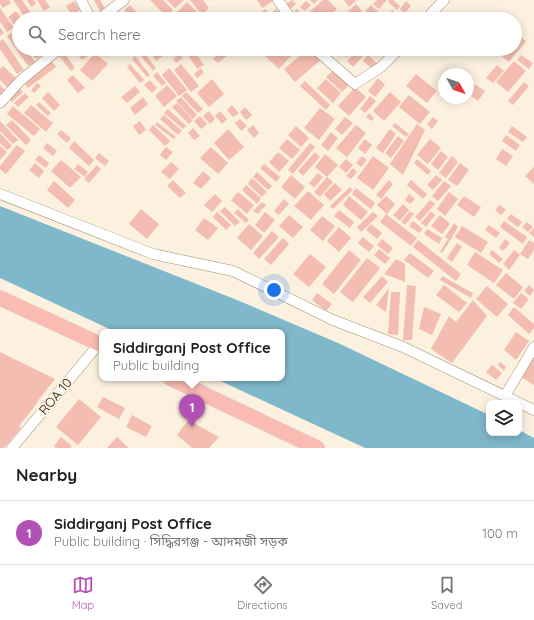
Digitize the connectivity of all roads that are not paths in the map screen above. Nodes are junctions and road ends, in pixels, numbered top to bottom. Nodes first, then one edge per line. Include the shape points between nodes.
1 (81, 0) edge
2 (124, 0) edge
3 (278, 0) edge
4 (444, 0) edge
5 (87, 12) edge
6 (108, 12) edge
7 (286, 12) edge
8 (433, 12) edge
9 (51, 56) edge
10 (323, 56) edge
11 (392, 56) edge
12 (0, 103) edge
13 (0, 194) edge
14 (0, 298) edge
15 (99, 345) edge
16 (99, 346) edge
17 (534, 347) edge
18 (176, 381) edge
19 (505, 396) junction
20 (534, 410) edge
21 (12, 448) edge
22 (317, 448) edge

1 - 5 street
2 - 6 street
3 - 7 street
4 - 8 street
9 - 12 street via 20,81
10 - 11 street via 355,84 381,67
13 - 19 street via 152,254 233,272 333,320 403,347
14 - 15 main road
16 - 21 street, ROA 10
17 - 19 street
18 - 22 main road
19 - 20 street

